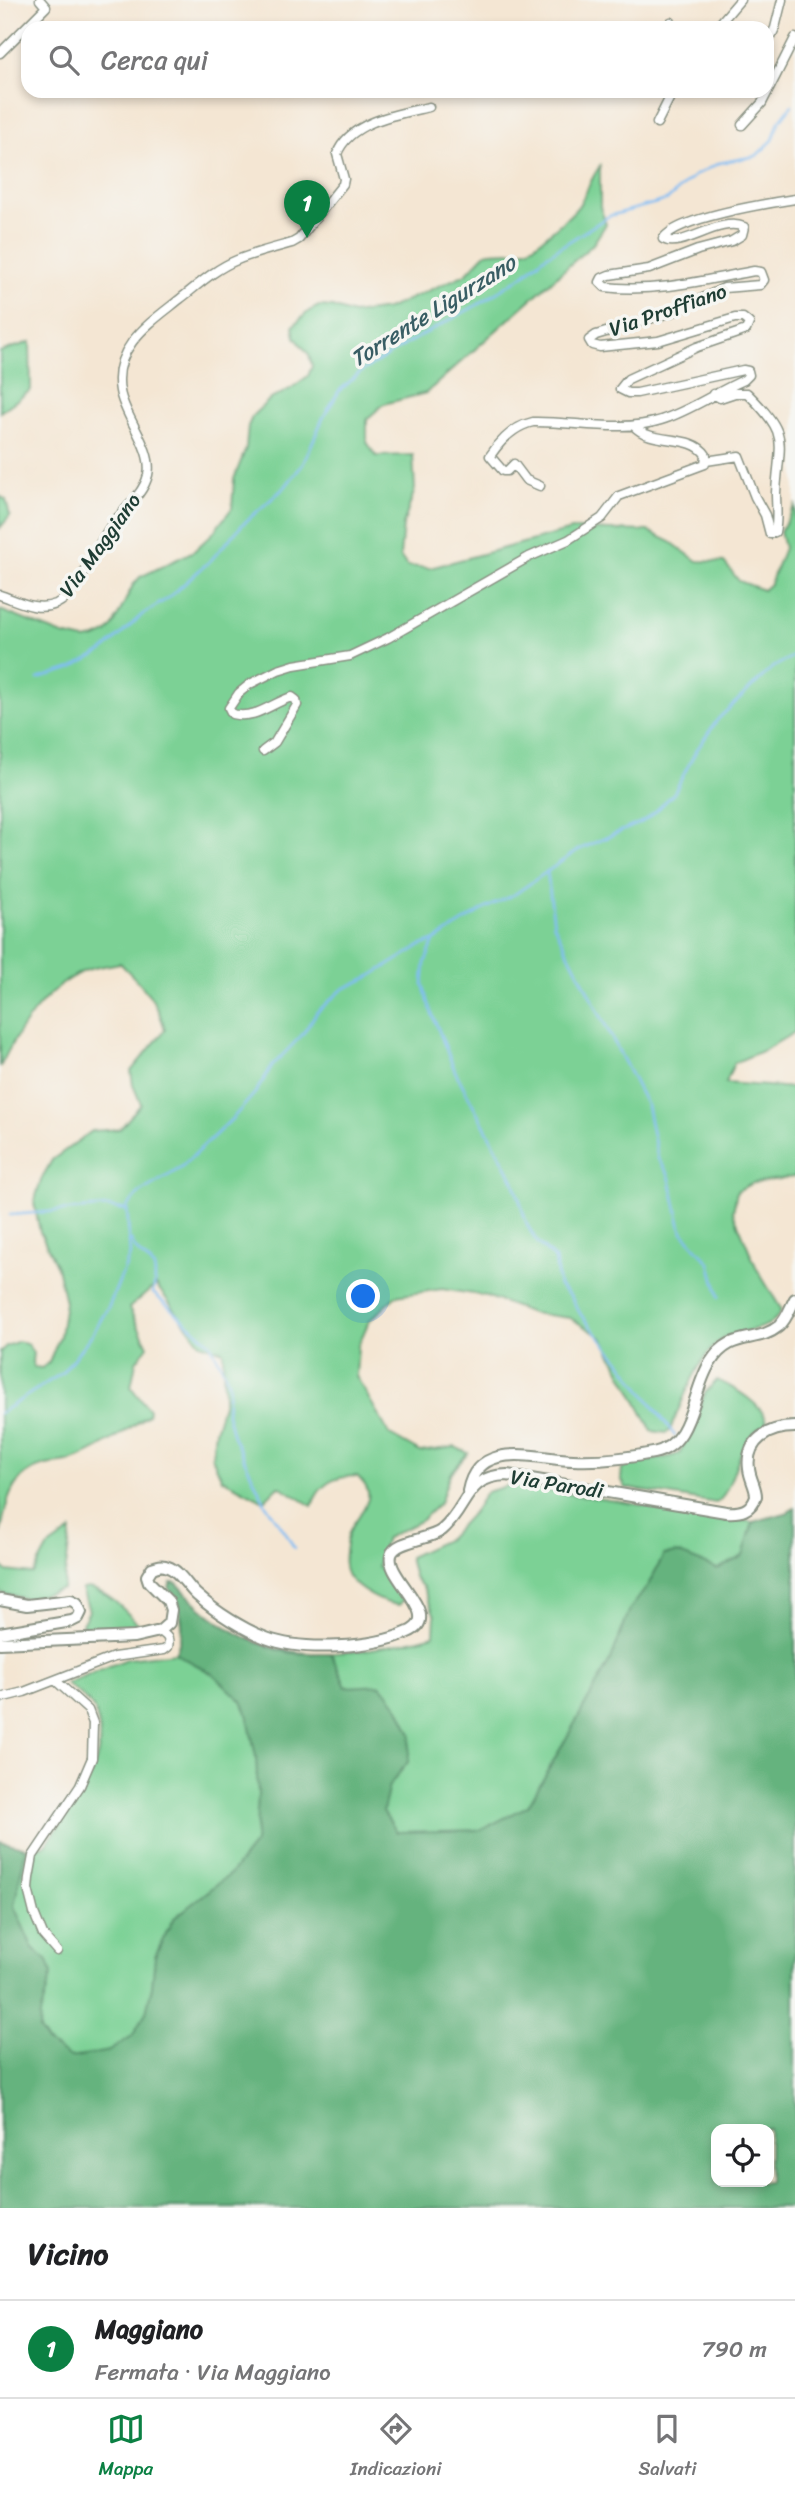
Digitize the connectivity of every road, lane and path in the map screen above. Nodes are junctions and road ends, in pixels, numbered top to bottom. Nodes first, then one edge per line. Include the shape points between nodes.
1 (54, 0) edge
2 (740, 0) edge
3 (782, 0) edge
4 (43, 4) edge
5 (28, 21) edge
6 (722, 21) edge
7 (21, 29) edge
8 (774, 30) edge
9 (795, 38) edge
10 (0, 53) edge
11 (774, 79) edge
12 (669, 98) edge
13 (765, 98) edge
14 (429, 107) dead end
15 (656, 123) dead end
16 (742, 125) dead end
17 (795, 199) edge
18 (713, 394) junction
19 (634, 426) junction
20 (706, 461) junction
21 (540, 486) dead end
22 (0, 595) edge
23 (263, 751) dead end
24 (795, 1299) edge
25 (795, 1427) edge
26 (467, 1493) junction
27 (0, 1600) edge
28 (160, 1631) junction
29 (0, 1633) edge
30 (0, 1643) edge
31 (55, 1680) junction
32 (0, 1698) edge
33 (57, 1951) dead end

1 - 4 street
2 - 6 street
3 - 8 street
4 - 5 street
7 - 10 street
9 - 11 street
12 - 15 street
13 - 16 street
14 - 22 street, Via Maggiano via 373,121 340,146 337,154 343,184 299,239 211,274 145,324 123,358 119,380 123,405 146,456 145,483 63,599 38,607
17 - 18 street, Via Proffiano via 728,211 670,232 664,240 725,226 745,229 732,241 600,280 609,288 642,287 754,271 763,275 760,285 724,288 676,311 589,340 600,346 658,341 744,318 749,324 746,330 689,351 620,387 625,393 637,393 749,372 744,380
18 - 19 street, Via Proffiano via 661,421
18 - 20 street, Via Proffiano via 720,398 747,393 776,426 781,452 775,532 768,531 739,456
19 - 20 street, Via Proffiano via 661,439 700,448
19 - 21 street, Via Proffiano via 533,422 516,429 491,458 505,472 514,464 526,480
20 - 23 street, Via Proffiano via 619,496 601,518 568,540 351,656 294,665 250,684 232,701 232,713 255,713 292,697 298,705 275,742
24 - 26 street via 776,1328 728,1343 710,1362 683,1432 670,1448 645,1455 575,1460 504,1456 477,1469
25 - 26 street, Via Parodi via 769,1432 752,1444 749,1471 755,1496 741,1512 507,1475 487,1477
26 - 28 street, Via Parodi via 442,1530 393,1551 393,1568 420,1612 418,1625 406,1633 335,1646 274,1641 229,1618 162,1565 152,1567 147,1576 172,1610 169,1623
27 - 29 street via 27,1605 67,1599 77,1603 81,1612 72,1621
28 - 30 street via 134,1637
28 - 31 street via 170,1641 164,1650 114,1657
31 - 32 street
31 - 33 street via 88,1710 93,1723 92,1758 80,1786 33,1856 29,1878 34,1913 43,1935

